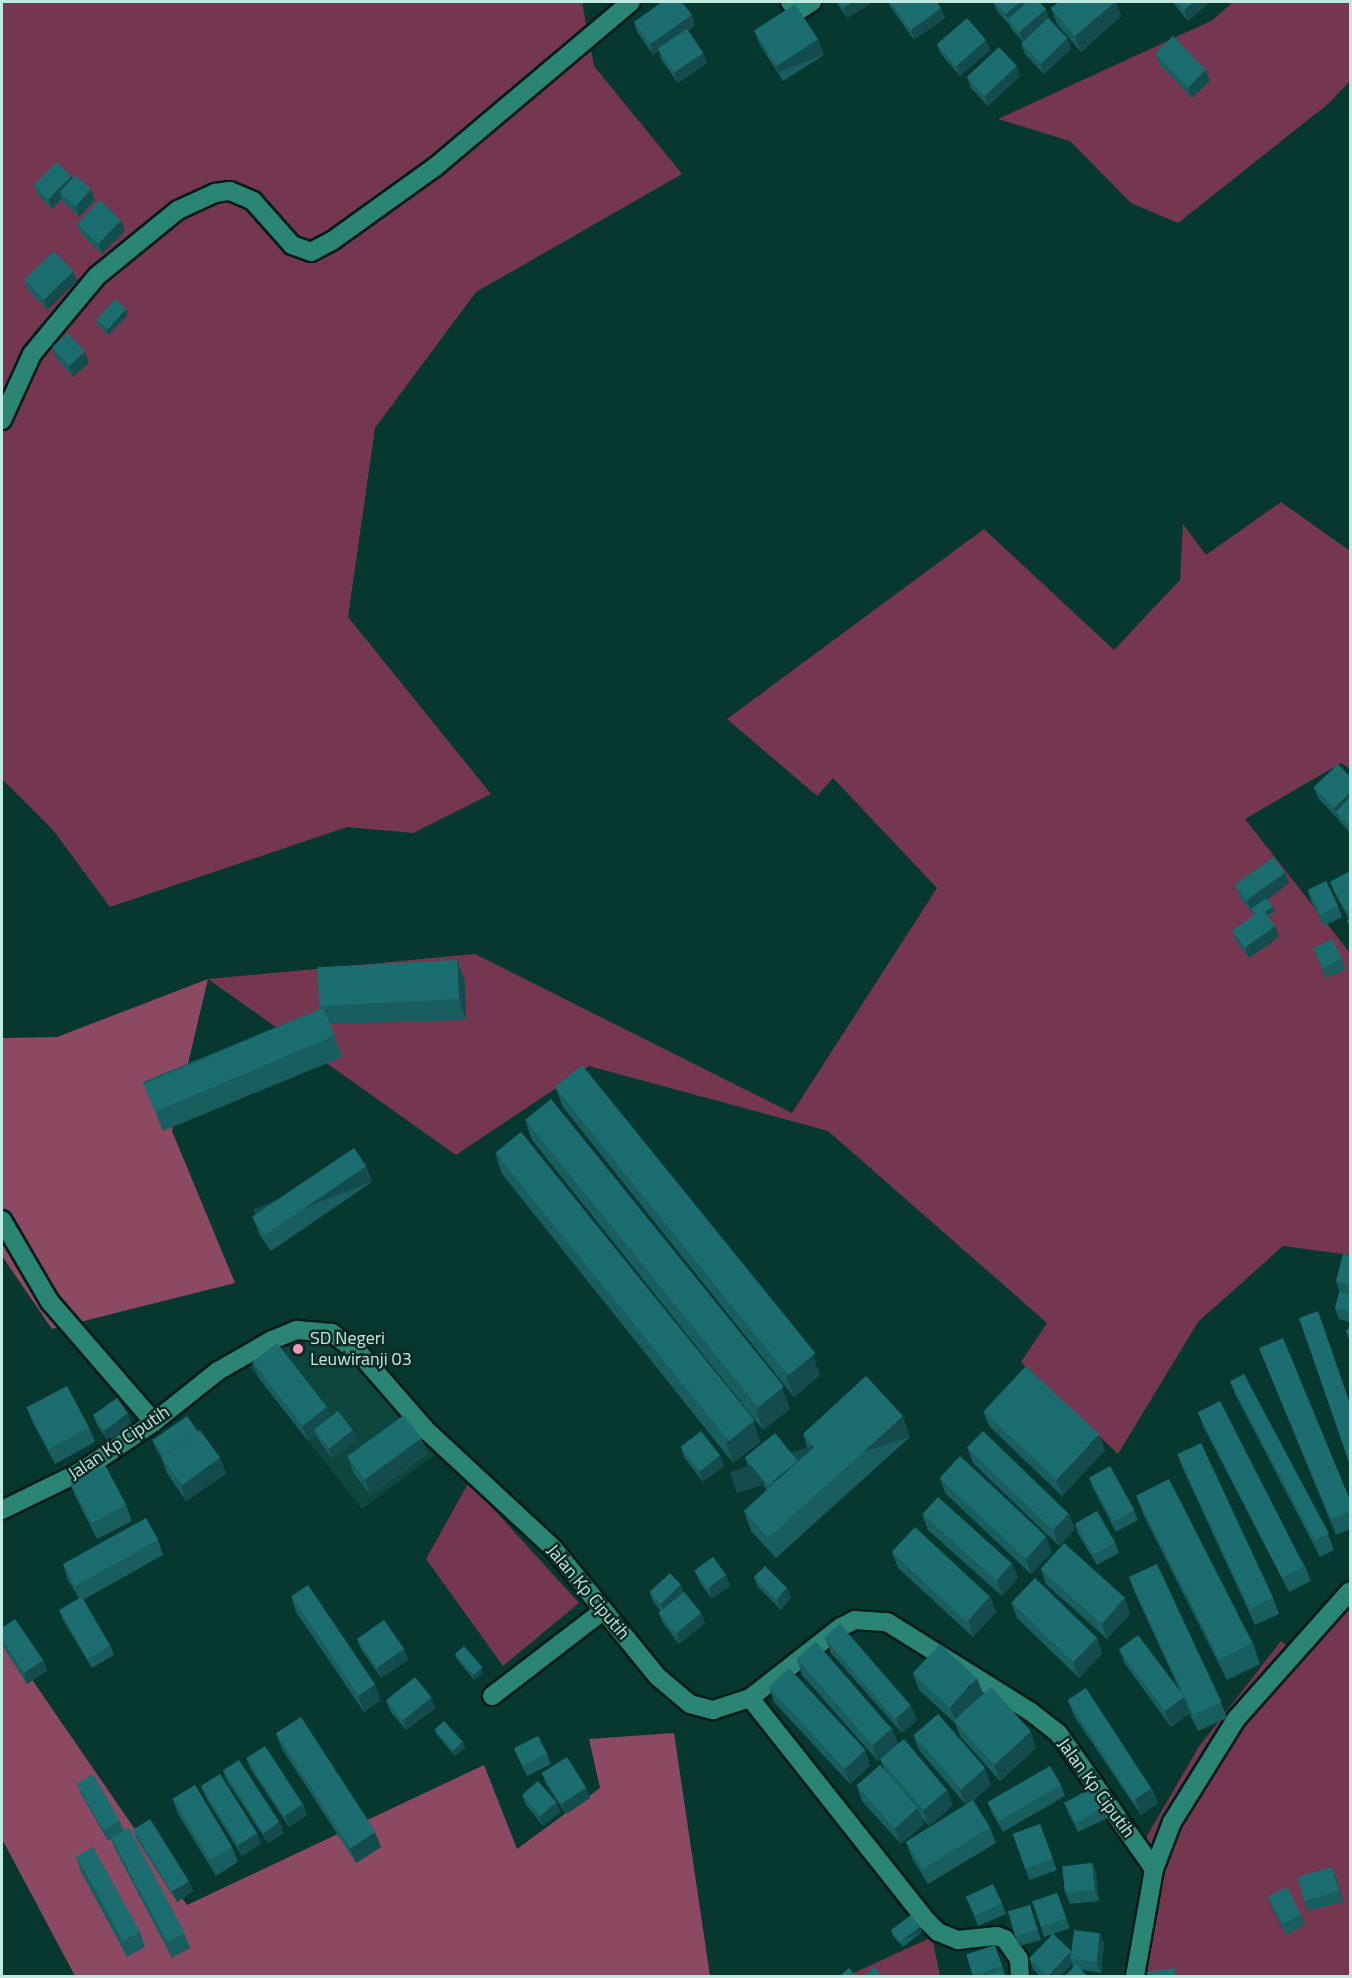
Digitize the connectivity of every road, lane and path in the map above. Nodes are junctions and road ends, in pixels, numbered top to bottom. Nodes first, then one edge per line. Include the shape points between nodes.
1 (631, 2) edge
2 (789, 2) edge
3 (812, 2) edge
4 (2, 420) edge
5 (2, 1220) edge
6 (154, 1422) junction
7 (2, 1510) edge
8 (1350, 1591) edge
9 (604, 1610) junction
10 (492, 1696) dead end
11 (750, 1698) junction
12 (1154, 1869) junction
13 (1020, 1977) edge
14 (1135, 1977) edge

1 - 4 street via 435,166 311,252 292,245 253,201 230,191 215,193 178,210 97,276 32,354
2 - 3 street via 798,11
5 - 6 street via 50,1302
6 - 7 street, Jalan Kp Ciputih via 80,1472
6 - 9 street, Jalan Kp Ciputih via 218,1371 272,1340 297,1330 332,1333 360,1354 426,1430 553,1548
8 - 12 street via 1236,1719 1173,1822
9 - 10 street
9 - 11 street, Jalan Kp Ciputih via 658,1677 690,1704 713,1710
11 - 12 street, Jalan Kp Ciputih via 842,1627 855,1620 887,1622 1058,1733
11 - 13 street via 927,1921 938,1932 958,1941 997,1936 1005,1939 1019,1959
12 - 14 street

